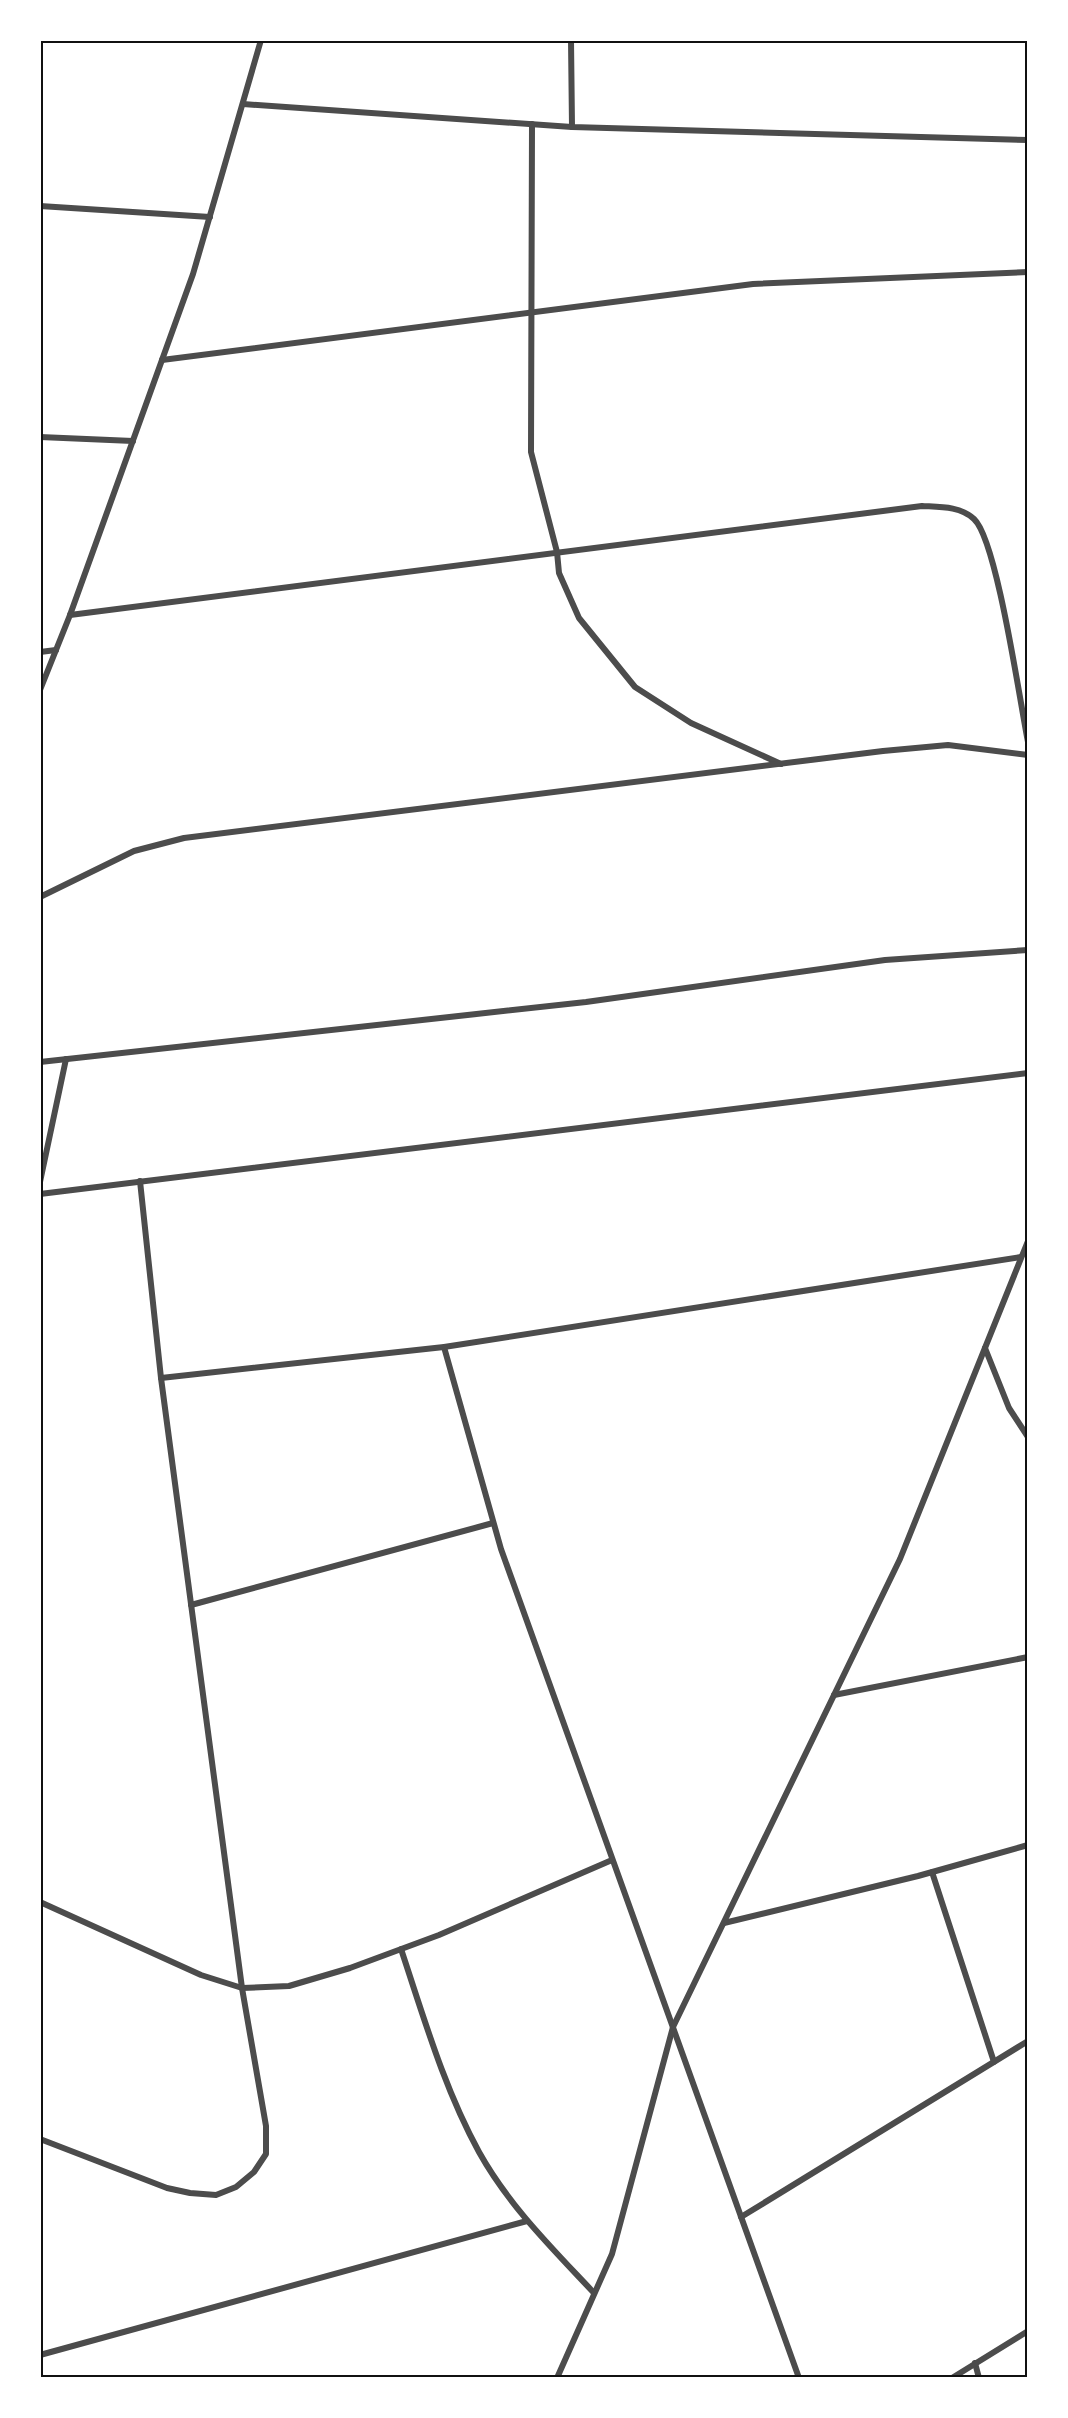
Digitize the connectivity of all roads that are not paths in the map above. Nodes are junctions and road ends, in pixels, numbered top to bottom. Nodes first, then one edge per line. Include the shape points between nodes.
1 (261, 40) edge
2 (571, 40) edge
3 (243, 104) junction
4 (532, 124) junction
5 (572, 127) junction
6 (1028, 140) edge
7 (40, 206) edge
8 (210, 217) junction
9 (1028, 272) edge
10 (532, 311) junction
11 (162, 360) junction
12 (40, 437) edge
13 (133, 441) junction
14 (557, 552) junction
15 (70, 615) junction
16 (56, 650) junction
17 (40, 652) edge
18 (40, 690) edge
19 (1028, 742) edge
20 (1028, 755) edge
21 (781, 764) junction
22 (40, 897) edge
23 (1028, 950) edge
24 (66, 1059) junction
25 (40, 1062) edge
26 (1028, 1073) edge
27 (40, 1182) edge
28 (140, 1182) junction
29 (40, 1194) edge
30 (1028, 1240) edge
31 (1021, 1257) junction
32 (444, 1347) junction
33 (984, 1348) junction
34 (161, 1378) junction
35 (1028, 1437) edge
36 (493, 1523) junction
37 (191, 1605) junction
38 (1028, 1657) edge
39 (834, 1695) junction
40 (1028, 1845) edge
41 (612, 1860) junction
42 (932, 1872) junction
43 (40, 1902) edge
44 (724, 1923) junction
45 (401, 1949) junction
46 (242, 1988) junction
47 (673, 2027) junction
48 (1028, 2041) edge
49 (994, 2062) junction
50 (42, 2139) edge
51 (40, 2147) edge
52 (741, 2217) junction
53 (526, 2221) junction
54 (594, 2293) junction
55 (1028, 2331) edge
56 (40, 2355) edge
57 (975, 2363) junction
58 (557, 2378) edge
59 (799, 2378) edge
60 (952, 2378) edge
61 (979, 2378) edge

1 - 3 street
2 - 5 street
3 - 4 street
3 - 8 street
4 - 5 street
4 - 10 street
5 - 6 street
7 - 8 street
8 - 11 street
9 - 10 street via 753,284
10 - 11 street
10 - 14 street via 531,452
11 - 13 street
12 - 13 street
13 - 15 street
14 - 15 street
14 - 19 street via 922,506 955,508 975,519 988,544
14 - 21 street via 559,573 579,618 635,687 691,723
15 - 16 street
16 - 17 street
16 - 18 street
20 - 21 street via 948,745
21 - 22 street via 184,838 134,851
23 - 24 street via 885,960 586,1002
24 - 25 street
24 - 27 street
26 - 28 street
28 - 29 street
28 - 34 street
30 - 31 street
31 - 32 street
31 - 33 street
32 - 34 street
32 - 36 street
33 - 35 street via 1009,1408
33 - 39 street via 900,1559
34 - 37 street
36 - 37 street
36 - 41 street
37 - 46 street
38 - 39 street
39 - 44 street
40 - 42 street
41 - 45 street
41 - 47 street
42 - 44 street
42 - 49 street
43 - 46 street via 201,1975
44 - 47 street
45 - 46 street via 289,1986
45 - 53 street via 447,2086 480,2154
46 - 50 street via 266,2126 266,2154 254,2172 236,2187 216,2195 167,2188
47 - 52 street
47 - 54 street via 612,2254
48 - 49 street
49 - 52 street
50 - 51 street
52 - 59 street
53 - 54 street
53 - 56 street
54 - 58 street
55 - 57 street
57 - 60 street
57 - 61 street

